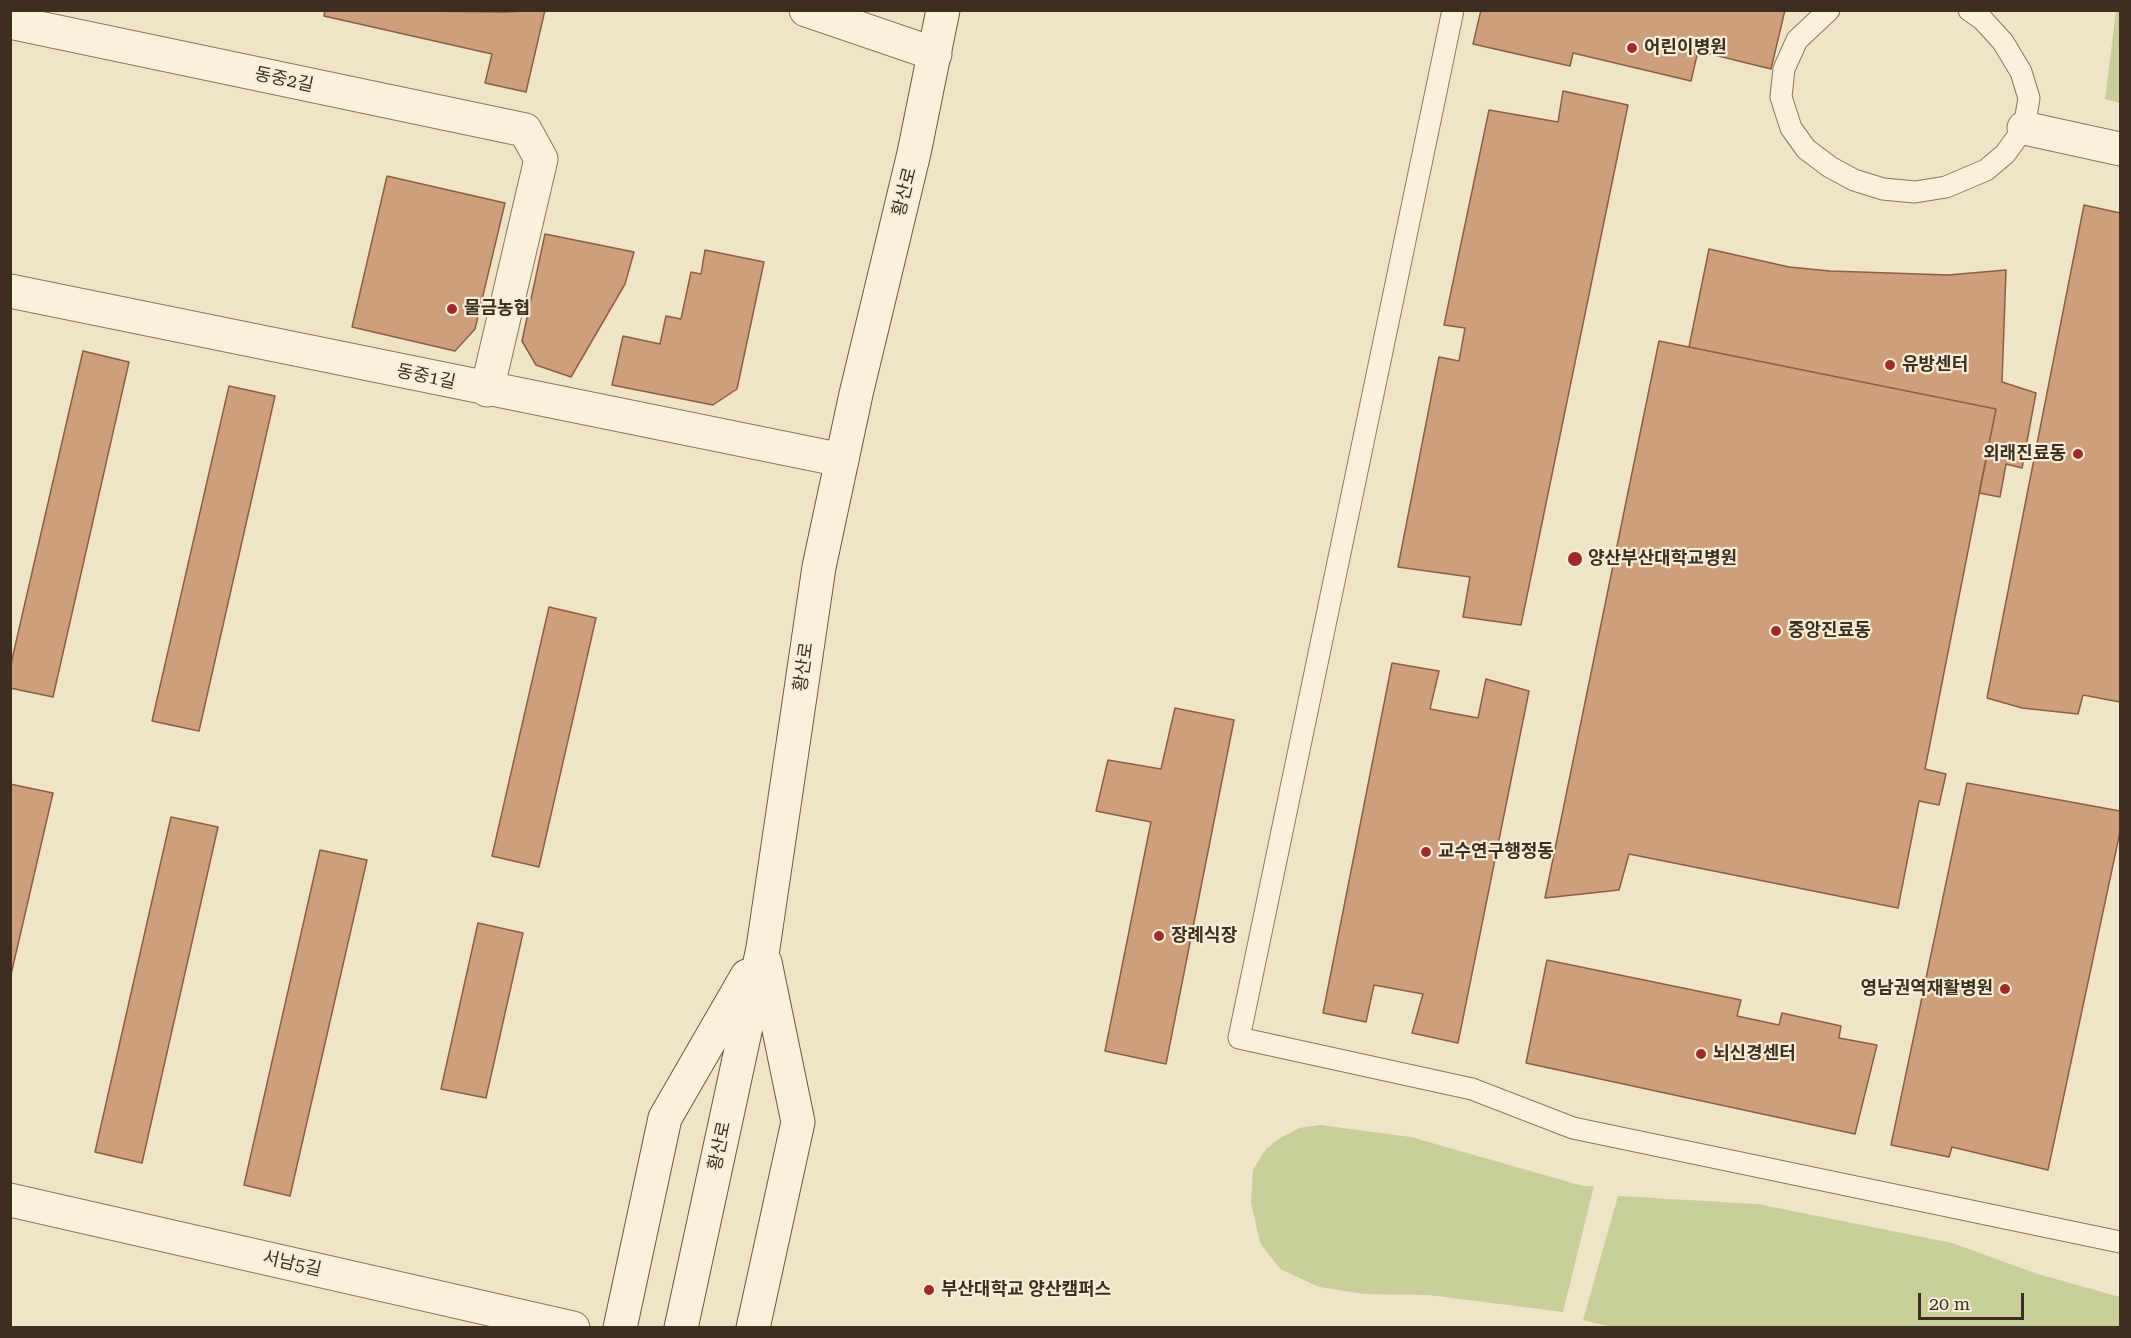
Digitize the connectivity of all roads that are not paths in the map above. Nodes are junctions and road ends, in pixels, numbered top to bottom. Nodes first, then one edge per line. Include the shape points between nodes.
1 (806, 10) edge
2 (943, 10) edge
3 (1453, 10) edge
4 (1829, 10) edge
5 (1976, 13) edge
6 (26, 20) edge
7 (934, 54) junction
8 (2024, 129) junction
9 (2121, 149) edge
10 (10, 291) edge
11 (487, 390) junction
12 (842, 460) junction
13 (763, 948) junction
14 (10, 1200) edge
15 (2121, 1242) edge
16 (573, 1328) edge
17 (620, 1328) edge
18 (681, 1328) edge
19 (753, 1328) edge

1 - 7 street
2 - 7 street, 황산로
3 - 15 lane via 1239,1038 1472,1089 1573,1128
4 - 8 lane via 1789,53 1781,97 1796,135 1806,149 1830,167 1884,189 1915,192 1946,187 1986,170 2005,154
5 - 8 lane via 2003,42 2021,72 2029,98
6 - 11 street, 동중2길 via 525,130 541,159
7 - 12 street, 황산로
8 - 9 street
10 - 11 street, 동중1길
11 - 12 street, 동중1길
12 - 13 street, 황산로 via 819,567
13 - 17 street via 665,1118
13 - 18 street, 황산로
13 - 19 street via 798,1122
14 - 16 street, 서남5길

